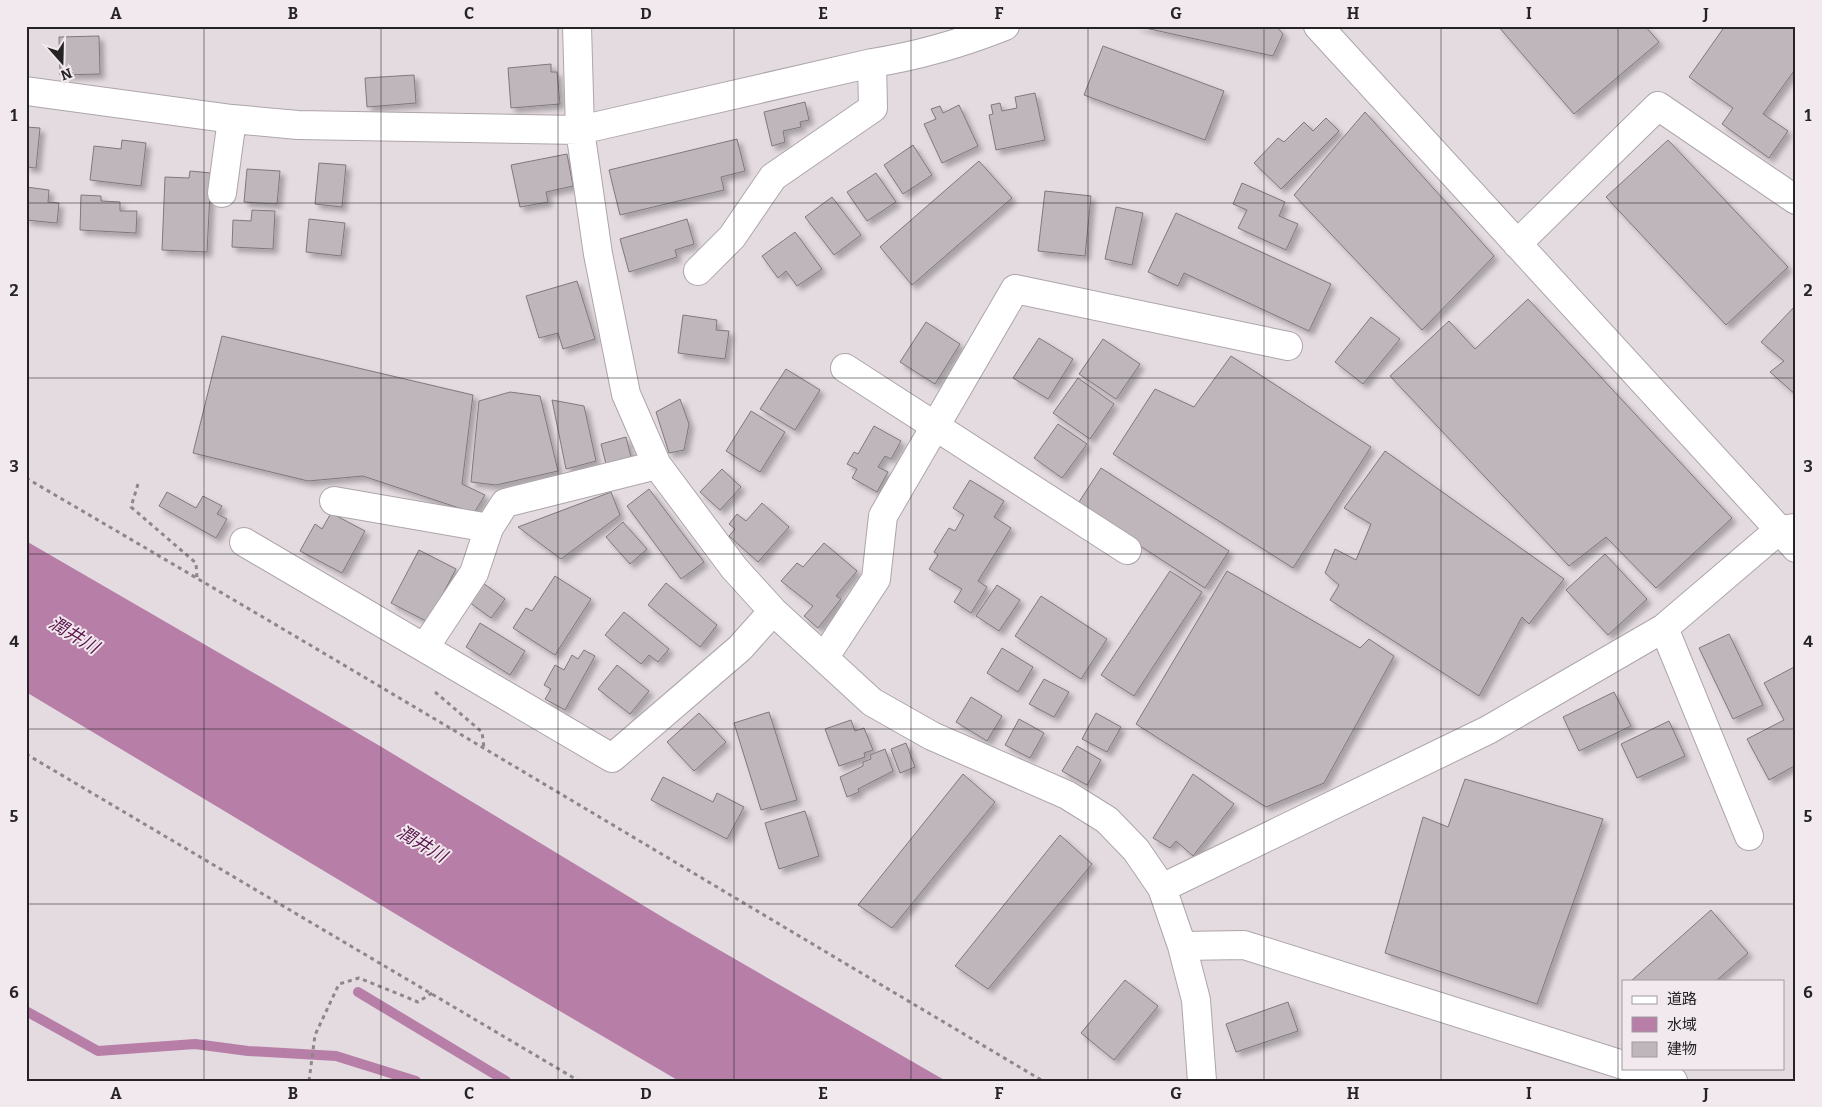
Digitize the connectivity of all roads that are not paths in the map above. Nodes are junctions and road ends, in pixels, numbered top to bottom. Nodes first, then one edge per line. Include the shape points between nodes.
1 (577, 26) edge
2 (1006, 26) edge
3 (1320, 27) edge
4 (872, 63) junction
5 (26, 91) edge
6 (232, 119) junction
7 (580, 130) junction
8 (222, 193) dead end
9 (1796, 200) edge
10 (1517, 244) junction
11 (698, 271) dead end
12 (1288, 346) dead end
13 (845, 368) dead end
14 (936, 426) junction
15 (657, 466) junction
16 (334, 501) dead end
17 (489, 528) junction
18 (1790, 535) edge
19 (244, 542) dead end
20 (1127, 550) dead end
21 (773, 611) junction
22 (1664, 628) junction
23 (425, 647) junction
24 (824, 658) junction
25 (1749, 836) dead end
26 (1162, 888) junction
27 (1182, 946) junction
28 (1622, 1065) edge
29 (1639, 1070) edge
30 (1202, 1081) edge
31 (1673, 1081) edge

1 - 7 street
2 - 4 street via 906,58
3 - 10 street
4 - 7 street
4 - 11 street via 873,108 773,177 732,237
5 - 6 street
6 - 7 street via 298,125
6 - 8 street
7 - 15 street via 598,254 626,394
9 - 10 street via 1658,106
10 - 18 street
12 - 14 street via 1015,289
13 - 14 street
14 - 20 street
14 - 24 street via 883,516 876,579
15 - 17 street via 505,504
15 - 21 street via 734,568
16 - 17 street
17 - 23 street via 474,573
18 - 22 street
19 - 23 street
21 - 23 street via 740,648 612,758
21 - 24 street
22 - 25 street
22 - 26 street via 1488,730
24 - 26 street via 880,707 932,736 1067,795 1107,820 1136,850
26 - 27 street
27 - 28 street via 1244,945
27 - 30 street via 1196,1000
29 - 31 street

